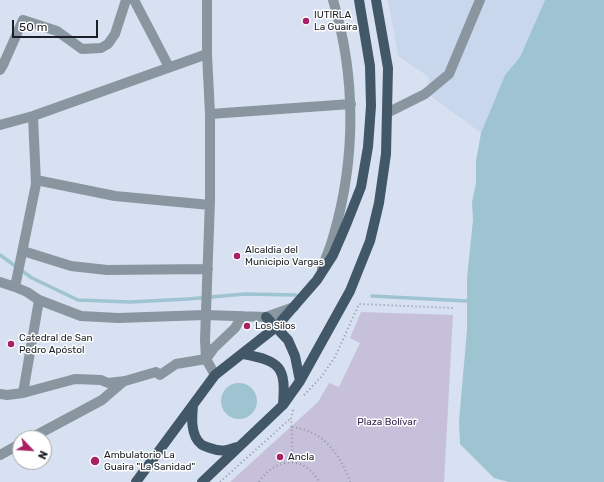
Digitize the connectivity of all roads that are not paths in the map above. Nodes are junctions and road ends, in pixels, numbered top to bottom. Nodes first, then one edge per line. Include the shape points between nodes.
1 (126, 0) edge
2 (134, 0) edge
3 (207, 0) edge
4 (333, 0) edge
5 (360, 0) edge
6 (376, 0) edge
7 (480, 0) edge
8 (207, 54) junction
9 (169, 67) junction
10 (0, 70) edge
11 (351, 104) junction
12 (387, 113) junction
13 (210, 114) junction
14 (34, 116) junction
15 (0, 125) edge
16 (36, 180) junction
17 (210, 205) junction
18 (22, 256) junction
19 (208, 269) junction
20 (317, 280) junction
21 (0, 282) edge
22 (16, 284) junction
23 (39, 300) junction
24 (294, 307) junction
25 (205, 315) junction
26 (242, 316) junction
27 (266, 317) junction
28 (276, 327) junction
29 (243, 354) junction
30 (206, 359) junction
31 (215, 375) junction
32 (124, 381) junction
33 (300, 381) junction
34 (23, 393) junction
35 (0, 394) edge
36 (194, 403) junction
37 (283, 405) junction
38 (46, 430) edge
39 (242, 445) junction
40 (12, 448) edge
41 (0, 455) edge
42 (136, 482) edge
43 (202, 482) edge

1 - 10 street via 115,34 108,44 101,48 82,49 57,31 23,20
2 - 9 street
3 - 8 street
4 - 11 street via 340,22 349,72
5 - 20 main road via 370,66 368,147 361,187 333,256
6 - 12 main road via 388,68
7 - 12 street via 449,74 425,94
8 - 9 street
8 - 13 street
9 - 14 street
11 - 13 street
11 - 20 street via 344,194 334,235
12 - 33 main road via 386,154 380,203 370,241 350,290
13 - 17 street
14 - 15 street
14 - 16 street
16 - 17 street via 115,196
16 - 18 street
17 - 19 street
18 - 19 street via 107,270
18 - 22 street
19 - 25 street
20 - 24 main road
21 - 22 street
22 - 23 street
23 - 25 street via 81,316 118,318
23 - 34 street
24 - 27 street
24 - 28 main road
25 - 26 street
25 - 30 street
26 - 27 street
26 - 30 street via 235,328
27 - 28 main road
28 - 29 main road
28 - 33 main road via 288,340 295,356
29 - 31 main road
29 - 37 main road via 270,361 279,368 284,378
30 - 31 street
30 - 32 street via 176,364 160,375 156,372
31 - 36 main road
32 - 34 street via 108,383 101,380 75,379
32 - 38 street via 102,400
33 - 37 main road
34 - 35 street
36 - 39 main road via 194,432 201,444 225,451
36 - 42 main road
37 - 39 main road
39 - 43 main road
40 - 41 street

